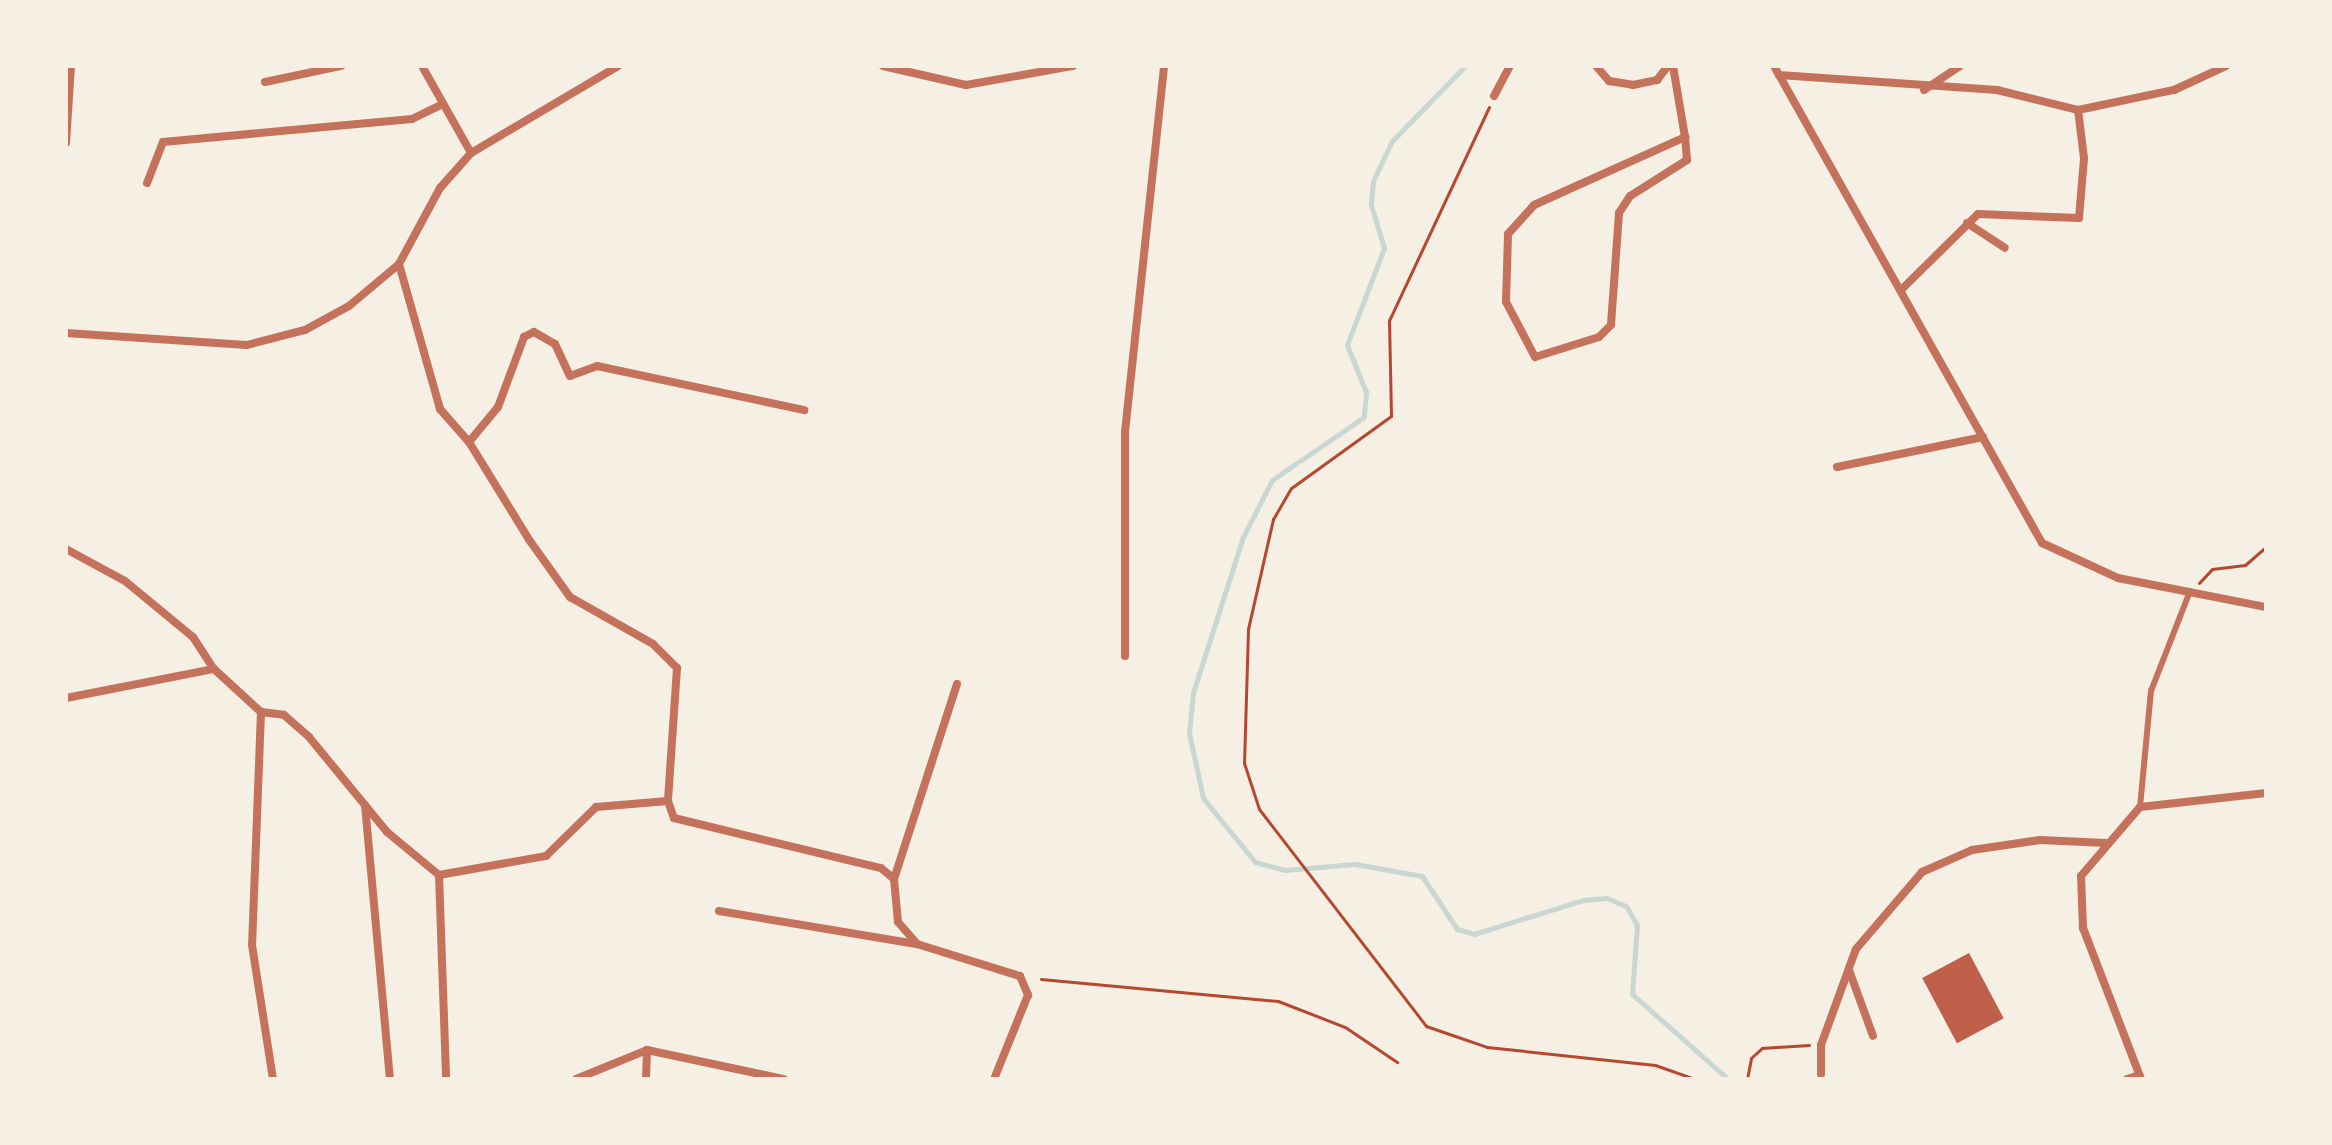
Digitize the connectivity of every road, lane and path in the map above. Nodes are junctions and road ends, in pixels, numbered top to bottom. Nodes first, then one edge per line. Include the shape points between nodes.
1 (71, 66) edge
2 (341, 66) edge
3 (422, 66) edge
4 (618, 66) edge
5 (883, 66) edge
6 (919, 66) edge
7 (1073, 66) edge
8 (1164, 66) edge
9 (1510, 66) edge
10 (1596, 66) edge
11 (1671, 66) edge
12 (1960, 66) edge
13 (2226, 66) edge
14 (1776, 70) edge
15 (921, 79) junction
16 (265, 82) dead end
17 (1924, 90) junction
18 (1494, 96) joint
19 (439, 106) junction
20 (2078, 110) junction
21 (1685, 137) junction
22 (66, 143) edge
23 (471, 153) junction
24 (147, 183) dead end
25 (1967, 223) junction
26 (2005, 248) dead end
27 (399, 264) junction
28 (1901, 290) junction
29 (66, 333) edge
30 (804, 410) dead end
31 (1983, 437) junction
32 (469, 442) junction
33 (1837, 467) dead end
34 (2266, 547) edge
35 (66, 549) edge
36 (2190, 591) junction
37 (2266, 607) edge
38 (1125, 656) dead end
39 (214, 669) junction
40 (957, 684) dead end
41 (66, 698) edge
42 (261, 712) junction
43 (2266, 793) edge
44 (668, 801) junction
45 (365, 804) junction
46 (2140, 807) junction
47 (2106, 843) junction
48 (439, 875) junction
49 (894, 879) junction
50 (719, 911) dead end
51 (917, 944) junction
52 (1848, 969) junction
53 (1041, 979) dead end
54 (1873, 1036) dead end
55 (1821, 1045) junction
56 (647, 1050) junction
57 (1397, 1062) dead end
58 (1821, 1074) dead end
59 (2140, 1077) edge
60 (273, 1079) edge
61 (390, 1079) edge
62 (446, 1079) edge
63 (576, 1079) edge
64 (646, 1079) edge
65 (784, 1079) edge
66 (994, 1079) edge
67 (1695, 1079) edge
68 (1747, 1079) edge
69 (2127, 1079) edge

1 - 22 street
2 - 16 street
3 - 19 street
4 - 23 street
5 - 15 street
6 - 15 street
7 - 15 street via 966,85
8 - 38 street via 1125,432
9 - 18 street
10 - 11 street via 1609,81 1633,85 1657,80
11 - 21 street
12 - 17 street
13 - 20 street via 2174,90
14 - 17 street
14 - 28 street
17 - 20 street via 1997,90
18 - 67 path via 1389,320 1391,416 1291,488 1261,554 1241,700 1244,763 1259,809 1312,885 1409,1011 1444,1036 1655,1065
19 - 23 street
19 - 24 street via 412,119 163,142
20 - 25 street via 2084,158 2079,218 1978,214
21 - 21 street via 1534,205 1508,234 1506,302 1535,357 1599,337 1611,325 1619,213 1630,196 1687,160
23 - 27 street via 440,188
25 - 26 street
25 - 28 street
27 - 29 street via 305,330 247,345
27 - 32 street via 440,409
28 - 31 street
30 - 32 street via 597,366 570,376 555,344 534,332 524,337 498,407
31 - 33 street
31 - 36 street via 2042,543 2118,578
32 - 44 street via 570,597 653,644 677,668
34 - 36 path via 2245,565 2212,569
35 - 39 street via 125,581 193,637
36 - 37 street
36 - 46 street via 2151,691
39 - 41 street
39 - 42 street
40 - 49 street
42 - 45 street via 284,715 309,737
42 - 60 street via 252,945
43 - 46 street
44 - 48 street via 627,799 596,807 546,856
44 - 49 street via 674,818 881,868
45 - 48 street
45 - 61 street
46 - 47 street
47 - 52 street via 2040,840 1972,850 1922,872 1856,949
47 - 59 street via 2081,876 2083,928
48 - 62 street
49 - 51 street via 898,922
50 - 51 street
51 - 66 street via 1020,976 1028,995
52 - 54 street
52 - 55 street
53 - 57 path via 1278,1001 1345,1027
55 - 58 street
55 - 68 path via 1762,1048 1751,1058
56 - 63 street
56 - 64 street
56 - 65 street
59 - 69 street

